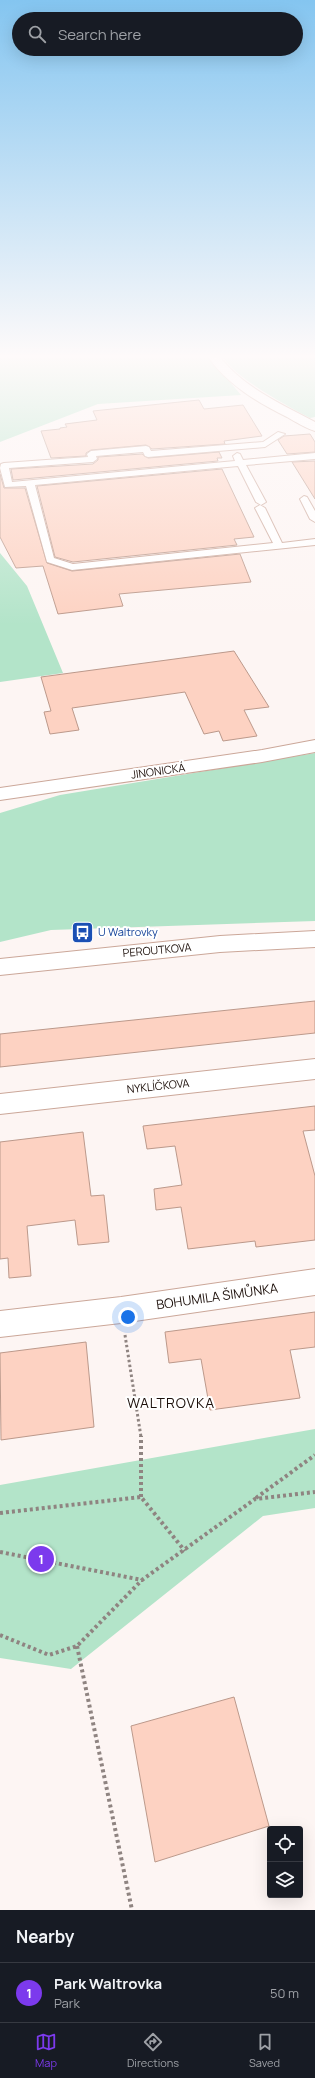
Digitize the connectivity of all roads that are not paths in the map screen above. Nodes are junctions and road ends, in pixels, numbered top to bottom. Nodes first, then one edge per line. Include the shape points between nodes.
1 (242, 446) edge
2 (232, 447) junction
3 (315, 456) edge
4 (241, 463) junction
5 (0, 478) edge
6 (30, 483) junction
7 (6, 488) junction
8 (304, 499) dead end
9 (315, 519) edge
10 (315, 542) edge
11 (279, 546) junction
12 (315, 746) edge
13 (0, 794) edge
14 (315, 939) edge
15 (0, 967) edge
16 (315, 1069) edge
17 (0, 1104) edge
18 (315, 1282) edge
19 (0, 1324) edge

1 - 2 lane
2 - 4 lane
2 - 7 lane via 148,454 146,449 91,454 92,459 4,466
3 - 4 lane
4 - 6 lane
4 - 11 lane
5 - 7 lane
6 - 7 lane
6 - 11 lane via 50,560 72,567
8 - 9 lane
10 - 11 lane
12 - 13 street, JINONICKÁ
14 - 15 street, PEROUTKOVA via 220,944
16 - 17 street, NYKLÍČKOVA
18 - 19 street, BOHUMILA ŠIMŮNKA via 121,1310

